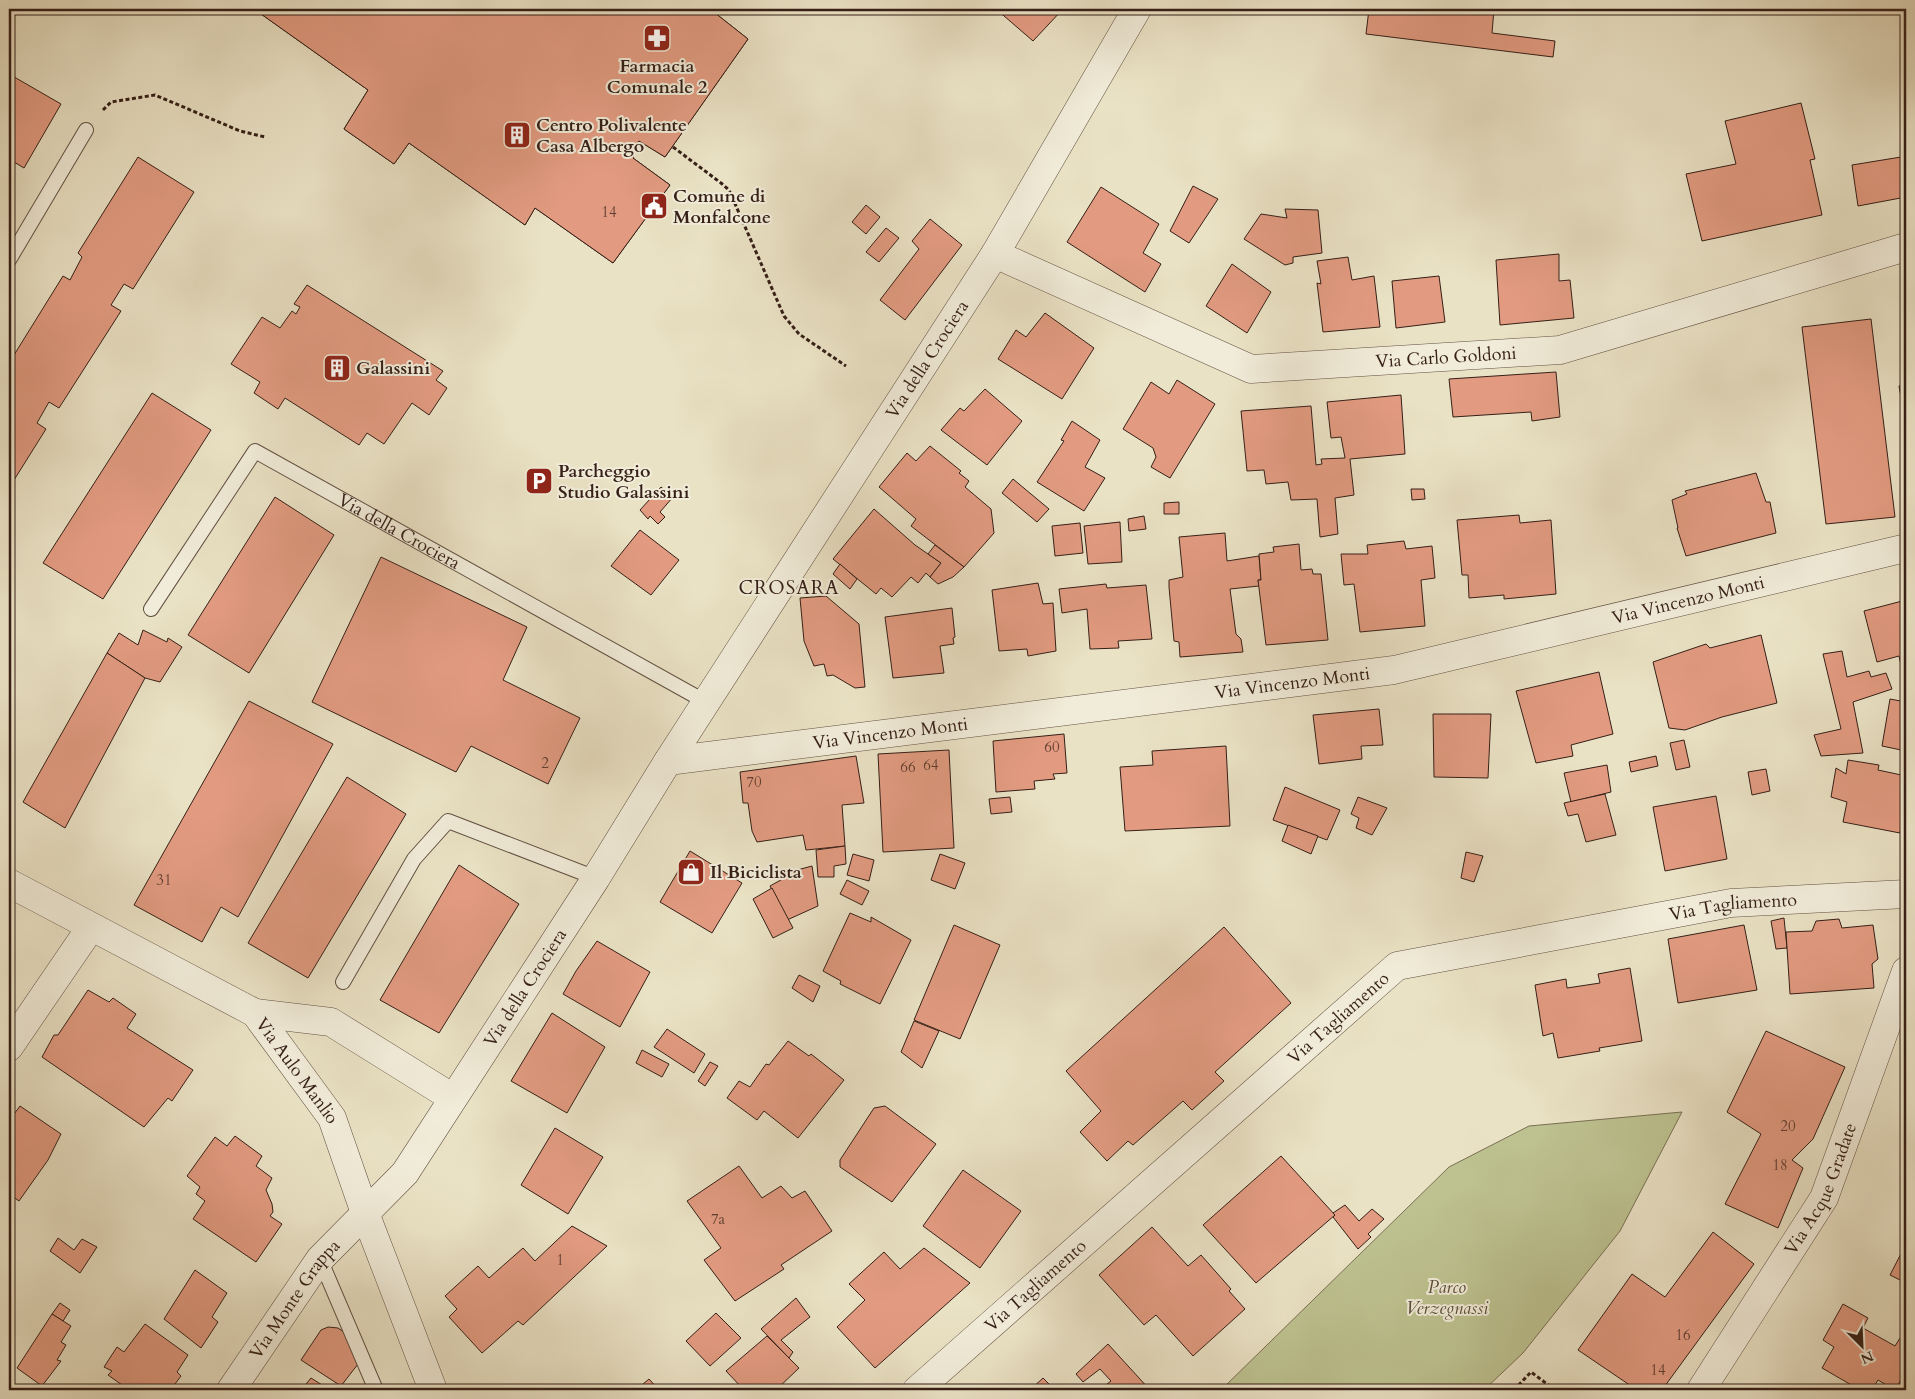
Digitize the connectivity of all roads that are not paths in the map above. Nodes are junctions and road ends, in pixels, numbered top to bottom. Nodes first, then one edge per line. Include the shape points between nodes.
1 (1137, 9) edge
2 (86, 130) road end
3 (1906, 247) edge
4 (995, 254) junction
5 (9, 260) edge
6 (1906, 548) edge
7 (151, 609) dead end
8 (706, 702) junction
9 (668, 761) junction
10 (596, 878) junction
11 (9, 883) edge
12 (1906, 894) edge
13 (91, 927) junction
14 (1906, 971) edge
15 (343, 982) dead end
16 (255, 1013) junction
17 (9, 1047) edge
18 (452, 1098) junction
19 (364, 1213) junction
20 (320, 1259) junction
21 (231, 1390) edge
22 (376, 1390) edge
23 (434, 1390) edge
24 (917, 1390) edge
25 (1701, 1390) edge

1 - 4 street, Via della Crociera
2 - 5 lane
3 - 4 street, Via Carlo Goldoni via 1560,350 1251,369
4 - 8 street, Via della Crociera
6 - 9 street, Via Vincenzo Monti via 1394,670
7 - 8 lane, Via della Crociera via 255,452
8 - 9 street, Via della Crociera
9 - 10 street, Via della Crociera
10 - 15 lane via 448,821 414,859
10 - 18 street, Via della Crociera
11 - 13 street, Via Aulo Manlio
12 - 24 street, Via Tagliamento via 1731,903 1397,966
13 - 16 street, Via Aulo Manlio
13 - 17 street
14 - 25 street, Via Acque Gradate via 1824,1198
16 - 18 street via 332,1022
16 - 19 street, Via Aulo Manlio via 332,1118
18 - 19 street, Via della Crociera via 405,1173
19 - 20 street, Via Monte Grappa
19 - 23 street, Via Aulo Manlio
20 - 21 street, Via Monte Grappa
20 - 22 lane

